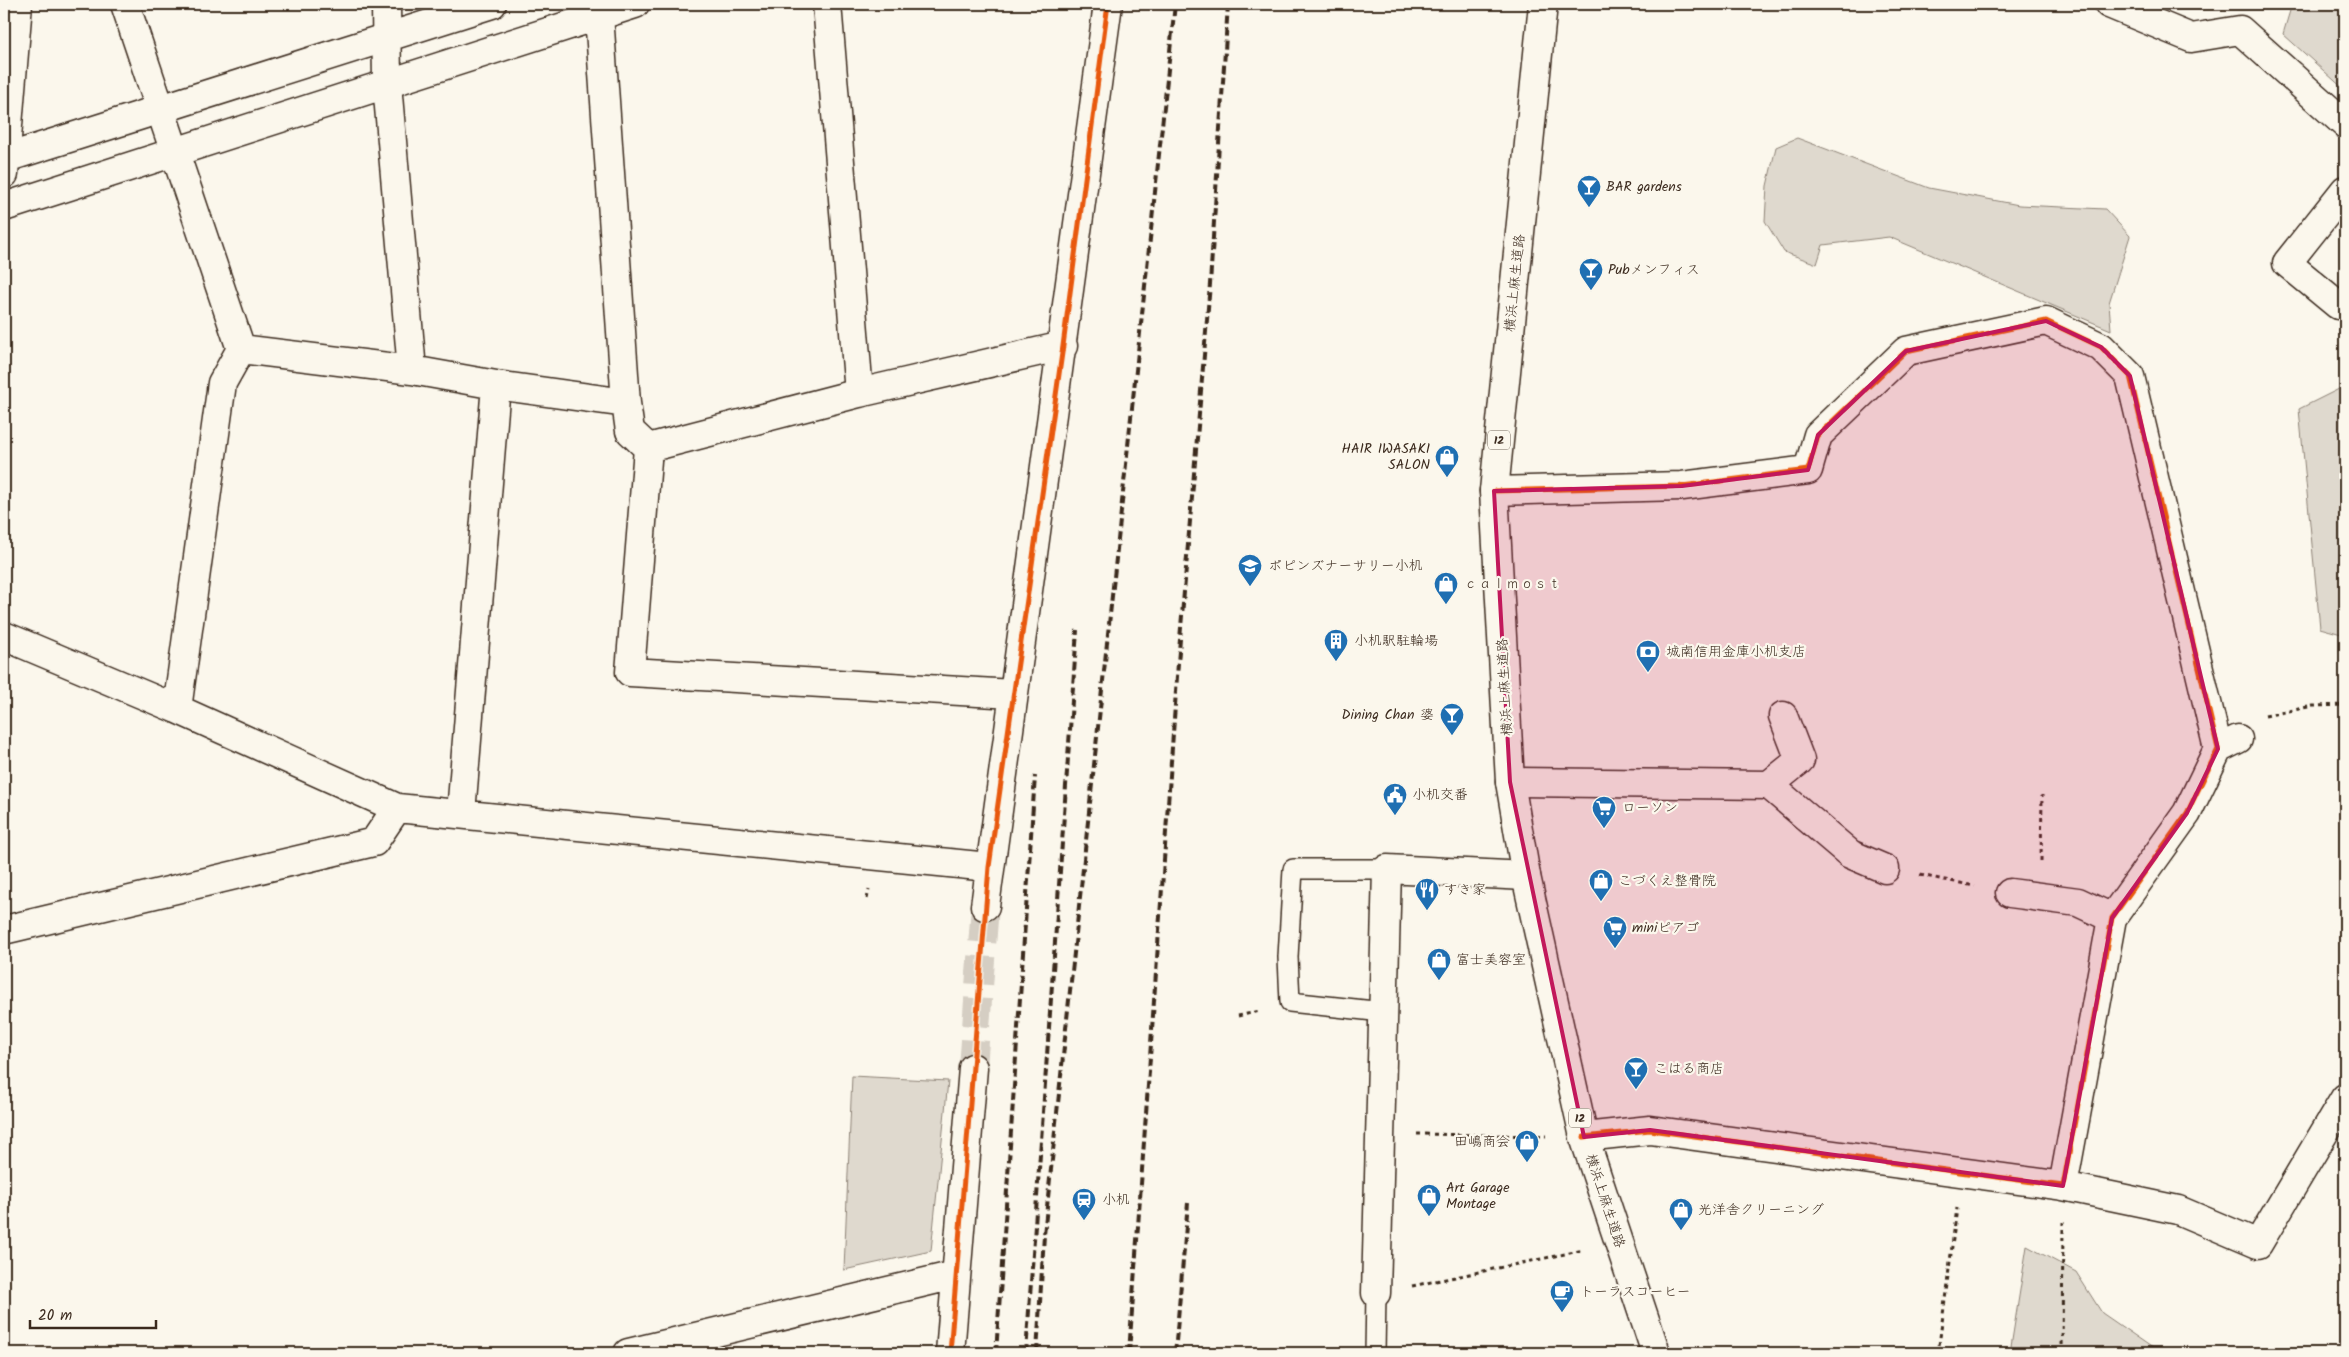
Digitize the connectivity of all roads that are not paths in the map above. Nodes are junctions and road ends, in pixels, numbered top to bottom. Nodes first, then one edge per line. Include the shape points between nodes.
1 (18, 4) edge
2 (125, 4) edge
3 (386, 4) edge
4 (492, 4) edge
5 (635, 4) edge
6 (827, 4) edge
7 (1108, 4) edge
8 (1543, 4) edge
9 (2109, 4) edge
10 (600, 9) edge
11 (388, 37) junction
12 (387, 84) junction
13 (160, 110) junction
14 (2345, 124) edge
15 (174, 152) junction
16 (5, 167) edge
17 (2345, 190) edge
18 (4, 207) edge
19 (2338, 305) dead end
20 (1063, 346) junction
21 (241, 349) junction
22 (412, 370) junction
23 (496, 385) junction
24 (859, 393) junction
25 (626, 403) junction
26 (648, 448) junction
27 (1494, 491) junction
28 (4, 636) edge
29 (1013, 694) junction
30 (177, 709) junction
31 (1783, 716) dead end
32 (1510, 782) junction
33 (1769, 784) junction
34 (397, 808) junction
35 (461, 813) junction
36 (989, 867) junction
37 (1386, 869) junction
38 (1885, 869) road end
39 (1526, 876) junction
40 (2010, 893) road end
41 (985, 906) tunnel mouth
42 (2112, 918) junction
43 (4, 930) edge
44 (1384, 1012) junction
45 (973, 1068) tunnel mouth
46 (2345, 1098) edge
47 (1584, 1137) junction
48 (2063, 1186) junction
49 (955, 1275) junction
50 (1376, 1293) joint
51 (628, 1353) edge
52 (950, 1353) edge
53 (1375, 1353) edge
54 (1656, 1353) edge

1 - 16 street
2 - 13 street
3 - 11 street
4 - 11 street
5 - 10 street
6 - 24 street
7 - 20 street
8 - 27 street, 横浜上麻生道路 / 12
9 - 14 street via 2190,38 2240,30
10 - 12 street
10 - 25 street
11 - 12 street
11 - 13 street
12 - 15 street
12 - 22 street
13 - 15 street
13 - 16 street
15 - 18 street
15 - 21 street
17 - 19 street via 2287,263
20 - 24 street
20 - 29 street
21 - 22 street
21 - 30 street via 222,383
22 - 23 street
23 - 25 street
23 - 35 street
24 - 26 street
25 - 26 street via 630,431
26 - 29 street via 630,672
27 - 32 street, 横浜上麻生道路 / 12
27 - 42 street via 1682,486 1808,470 1818,435 1906,351 2046,321 2101,347 2130,376 2228,744 2186,813
28 - 30 street
29 - 36 street
30 - 34 street
31 - 33 street via 1800,760
32 - 33 street
32 - 39 street, 横浜上麻生道路 / 12
33 - 38 street via 1850,854
34 - 35 street
34 - 43 street via 374,842
35 - 36 street
36 - 41 street
37 - 39 street
37 - 44 street
37 - 44 lane via 1293,869 1288,957 1290,1002
39 - 47 street, 横浜上麻生道路 / 12
40 - 42 street via 2078,902
42 - 48 street
44 - 50 street
45 - 49 street
46 - 48 street via 2258,1244 2178,1210
47 - 48 street via 1650,1130
47 - 54 street, 横浜上麻生道路 / 12
49 - 51 street
49 - 52 street
50 - 53 lane

